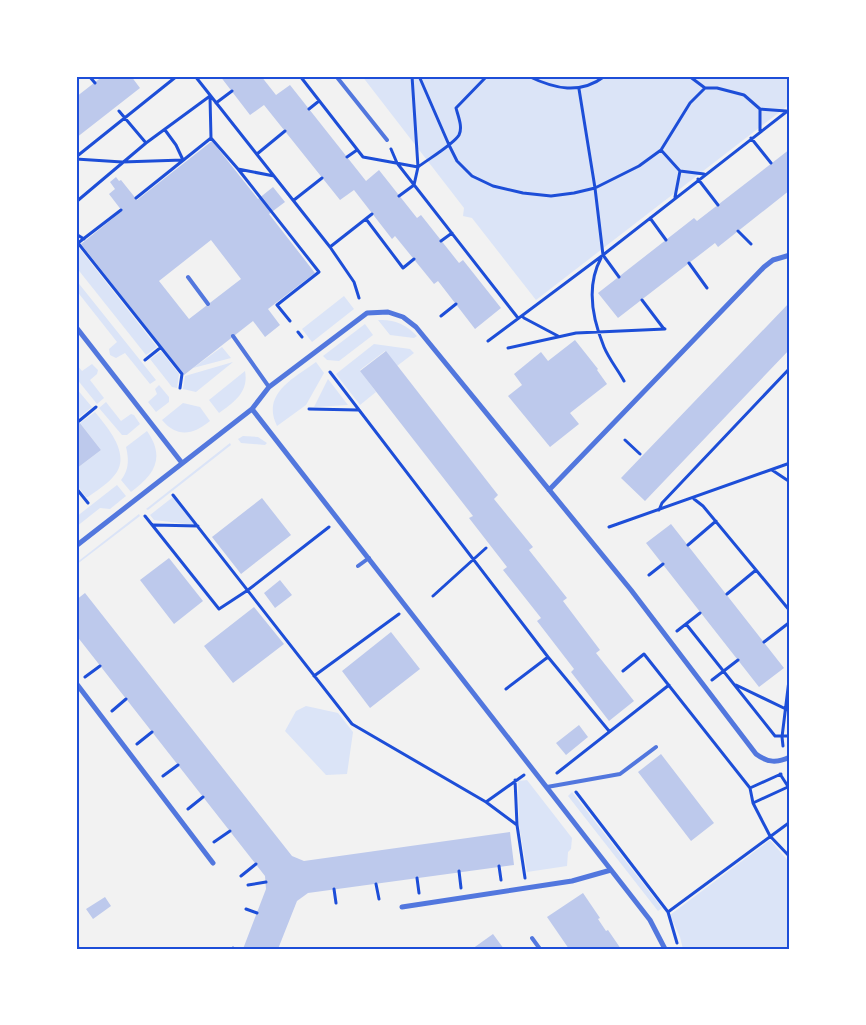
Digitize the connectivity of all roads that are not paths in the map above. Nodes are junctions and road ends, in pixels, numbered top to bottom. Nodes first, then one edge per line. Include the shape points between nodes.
1 (336, 76) edge
2 (387, 140) dead end
3 (790, 255) edge
4 (188, 277) dead end
5 (208, 304) dead end
6 (76, 327) edge
7 (233, 336) dead end
8 (269, 387) junction
9 (252, 409) junction
10 (182, 463) junction
11 (549, 490) junction
12 (76, 546) edge
13 (368, 558) junction
14 (358, 566) dead end
15 (76, 683) edge
16 (656, 747) dead end
17 (790, 757) edge
18 (547, 787) junction
19 (213, 863) dead end
20 (611, 870) junction
21 (402, 908) dead end
22 (532, 938) dead end
23 (540, 949) edge
24 (665, 949) edge

1 - 2 lane
3 - 11 street via 764,266
4 - 5 lane
6 - 10 street
7 - 8 lane
8 - 9 street
8 - 11 street via 367,313 388,312 403,317 416,327
9 - 10 street
9 - 13 street
10 - 12 street
11 - 17 street via 631,590 756,754 772,762
13 - 14 lane
13 - 18 street
15 - 19 street
16 - 18 lane via 620,774
18 - 20 street
20 - 21 street via 572,881
20 - 24 street via 650,920
22 - 23 lane

